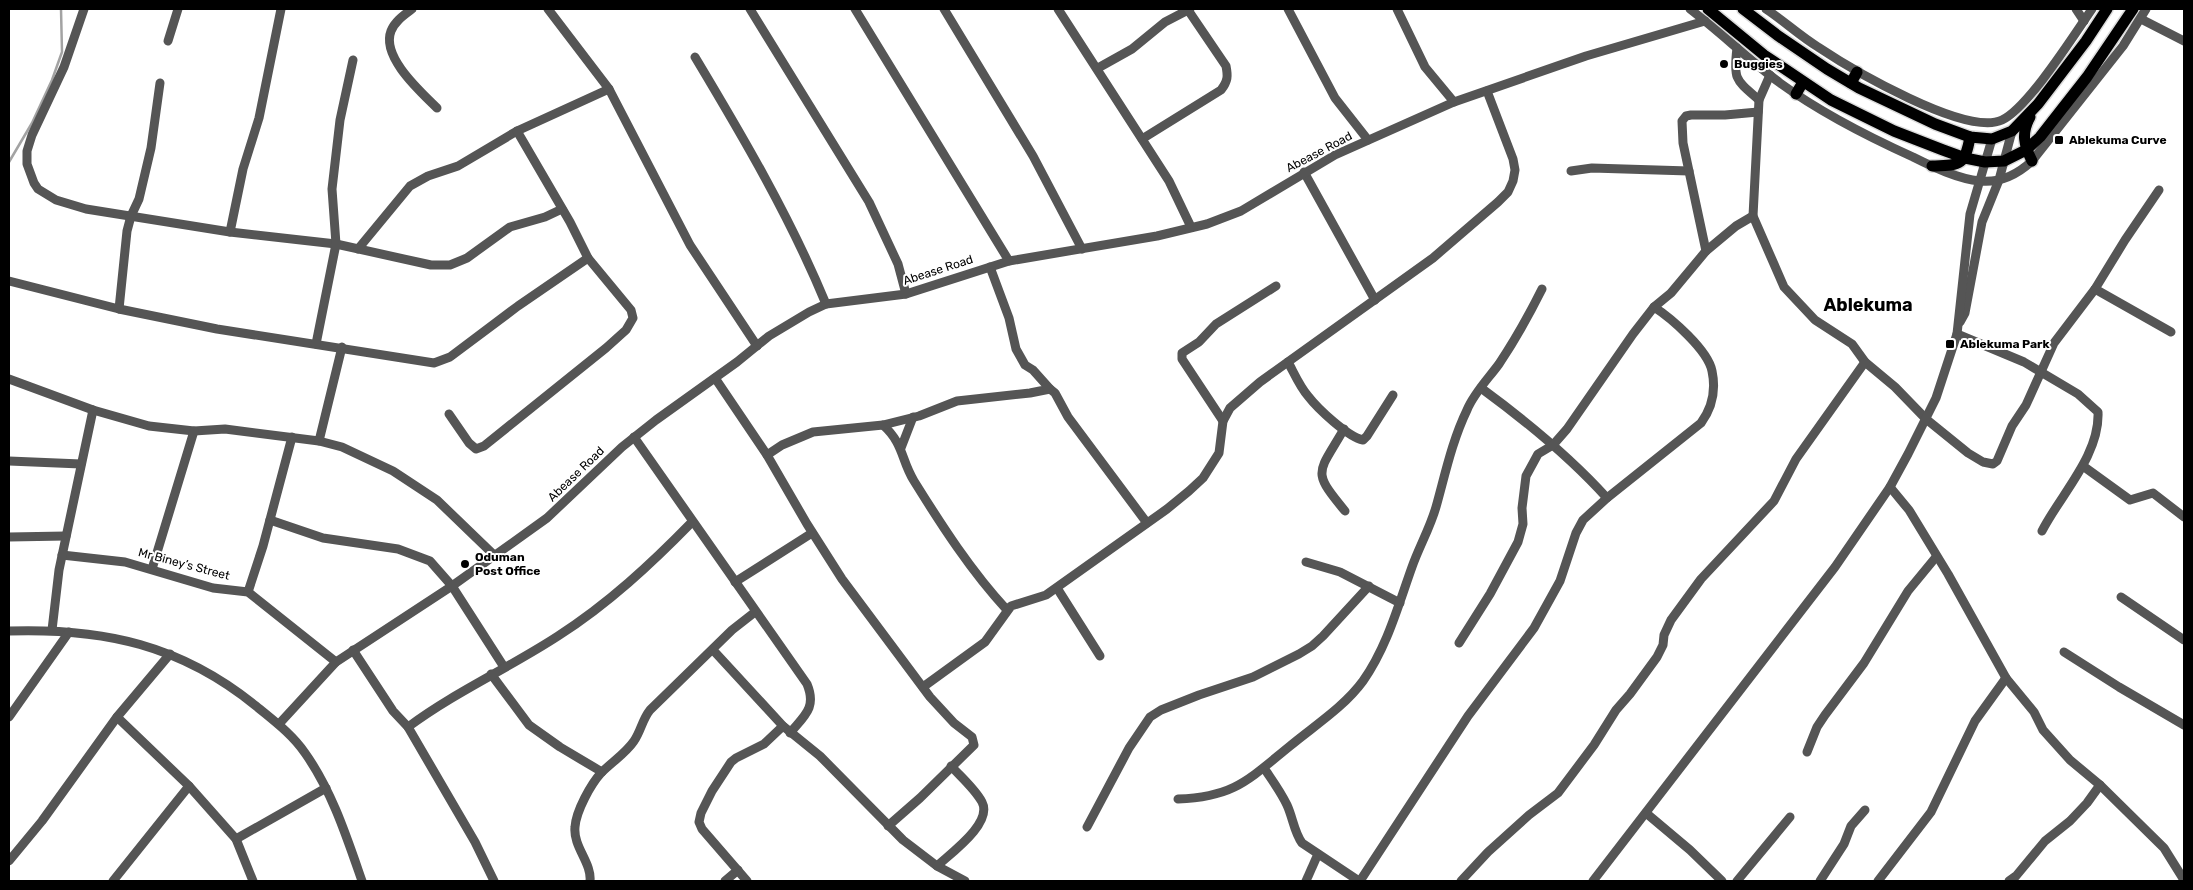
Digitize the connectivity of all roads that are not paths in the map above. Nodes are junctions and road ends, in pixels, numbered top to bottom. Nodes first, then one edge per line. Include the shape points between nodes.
1 (84, 9) edge
2 (178, 9) edge
3 (281, 9) edge
4 (412, 9) edge
5 (548, 9) edge
6 (750, 9) edge
7 (855, 9) edge
8 (944, 9) edge
9 (1058, 9) edge
10 (1189, 9) edge
11 (1288, 9) edge
12 (1397, 9) edge
13 (1690, 9) edge
14 (1708, 9) edge
15 (1743, 9) edge
16 (1769, 9) edge
17 (2076, 9) edge
18 (2092, 9) edge
19 (2107, 9) edge
20 (2133, 9) edge
21 (2146, 9) edge
22 (2141, 19) junction
23 (1705, 21) junction
24 (2084, 21) junction
25 (168, 41) dead end
26 (2184, 41) edge
27 (1738, 48) junction
28 (695, 57) dead end
29 (353, 60) dead end
30 (1098, 68) junction
31 (1857, 72) junction
32 (1770, 76) junction
33 (1803, 82) junction
34 (160, 83) dead end
35 (1851, 83) junction
36 (609, 89) junction
37 (1487, 91) junction
38 (1796, 94) junction
39 (1760, 100) junction
40 (1454, 102) junction
41 (2038, 104) junction
42 (437, 108) dead end
43 (1758, 112) junction
44 (517, 131) junction
45 (2012, 131) junction
46 (1970, 137) junction
47 (1142, 139) junction
48 (1992, 139) junction
49 (1368, 140) junction
50 (2026, 150) junction
51 (1965, 158) junction
52 (2004, 161) junction
53 (1985, 162) junction
54 (2032, 162) junction
55 (1932, 166) junction
56 (1571, 171) dead end
57 (1689, 171) junction
58 (1304, 172) junction
59 (1999, 180) junction
60 (1979, 181) junction
61 (2159, 190) dead end
62 (562, 209) junction
63 (131, 216) junction
64 (1754, 216) junction
65 (1191, 227) junction
66 (230, 232) junction
67 (336, 244) junction
68 (1082, 249) junction
69 (358, 250) junction
70 (1706, 252) junction
71 (588, 258) junction
72 (1009, 261) junction
73 (990, 267) junction
74 (9, 281) edge
75 (1276, 286) dead end
76 (1542, 289) dead end
77 (2095, 290) junction
78 (906, 294) junction
79 (1375, 300) junction
80 (826, 304) junction
81 (1654, 308) junction
82 (118, 309) junction
83 (1958, 329) junction
84 (2171, 332) dead end
85 (316, 344) junction
86 (757, 346) junction
87 (342, 347) junction
88 (1288, 362) junction
89 (1866, 362) junction
90 (2042, 373) junction
91 (715, 378) junction
92 (9, 379) edge
93 (1482, 388) junction
94 (1050, 389) junction
95 (1393, 396) dead end
96 (93, 410) junction
97 (449, 414) dead end
98 (913, 417) junction
99 (1926, 419) junction
100 (1223, 421) junction
101 (883, 425) junction
102 (1344, 429) junction
103 (194, 431) junction
104 (292, 438) junction
105 (634, 438) junction
106 (319, 442) junction
107 (1553, 445) junction
108 (901, 448) junction
109 (767, 455) junction
110 (9, 461) edge
111 (81, 464) junction
112 (2083, 466) junction
113 (1890, 486) junction
114 (1607, 498) junction
115 (1345, 511) dead end
116 (2184, 516) edge
117 (270, 520) junction
118 (692, 522) junction
119 (1147, 523) junction
120 (2042, 531) dead end
121 (812, 533) junction
122 (66, 536) junction
123 (9, 537) edge
124 (494, 554) junction
125 (62, 555) junction
126 (1936, 556) junction
127 (1306, 562) dead end
128 (152, 569) junction
129 (735, 582) junction
130 (452, 586) junction
131 (1369, 586) junction
132 (1057, 588) junction
133 (248, 592) junction
134 (2121, 597) dead end
135 (1400, 602) junction
136 (1007, 610) junction
137 (755, 612) junction
138 (52, 630) junction
139 (9, 632) edge
140 (69, 632) junction
141 (2184, 640) edge
142 (1459, 644) dead end
143 (354, 650) junction
144 (713, 650) junction
145 (2064, 652) dead end
146 (170, 654) junction
147 (1100, 656) dead end
148 (336, 662) junction
149 (504, 667) junction
150 (491, 674) junction
151 (2006, 678) junction
152 (923, 687) junction
153 (9, 717) edge
154 (117, 717) junction
155 (279, 724) junction
156 (2184, 725) edge
157 (783, 726) junction
158 (408, 727) junction
159 (790, 733) junction
160 (1807, 752) dead end
161 (951, 766) junction
162 (1264, 768) junction
163 (602, 772) junction
164 (2100, 785) junction
165 (189, 786) junction
166 (326, 788) junction
167 (1178, 800) dead end
168 (1865, 810) dead end
169 (1646, 813) junction
170 (1790, 817) dead end
171 (888, 826) junction
172 (1087, 827) dead end
173 (236, 839) junction
174 (1318, 854) junction
175 (9, 861) edge
176 (937, 866) junction
177 (738, 870) junction
178 (118, 879) edge
179 (2184, 880) edge
180 (253, 881) edge
181 (362, 881) edge
182 (494, 881) edge
183 (590, 881) edge
184 (725, 881) edge
185 (747, 881) edge
186 (965, 881) edge
187 (1306, 881) edge
188 (1359, 881) edge
189 (1461, 881) edge
190 (1593, 881) edge
191 (1722, 881) edge
192 (1737, 881) edge
193 (1820, 881) edge
194 (1878, 881) edge
195 (2009, 881) edge

1 - 63 street via 64,67 32,135 27,150 28,164 38,189 56,200 86,209
2 - 25 street
3 - 66 street via 259,118 243,169
4 - 42 street via 397,20 391,30 388,40 390,51 414,85
5 - 36 street
6 - 78 street via 869,202 898,264
7 - 72 street
8 - 68 street via 1033,156
9 - 30 street
10 - 30 street
10 - 47 street via 1226,66 1226,84
11 - 49 street via 1335,98
12 - 40 street via 1425,67
13 - 23 street
14 - 33 main road
15 - 35 main road
16 - 31 street
17 - 24 street
18 - 24 street
19 - 41 main road
20 - 50 main road via 2087,77
21 - 22 street
22 - 26 street
22 - 54 street
23 - 27 street
23 - 37 street, Abease Road via 1586,56
24 - 31 street via 2019,108 1999,122 1980,124 1947,114
27 - 32 street
27 - 39 street via 1735,74 1738,81
28 - 80 street via 758,162 804,252
29 - 67 street via 340,120 332,188
30 - 47 street
31 - 35 main road
32 - 38 street
32 - 39 street
33 - 38 main road
33 - 51 main road via 1886,127
34 - 63 street via 151,148 139,199
35 - 46 main road via 1935,124
36 - 44 street
36 - 86 street via 690,245
37 - 40 street, Abease Road
37 - 79 street via 1513,159 1515,170 1508,192 1433,258
38 - 55 street
39 - 43 street
40 - 49 street, Abease Road
41 - 45 main road
41 - 50 main road via 2024,130
43 - 57 street via 1686,116 1681,128
43 - 64 street
44 - 62 street
44 - 69 street via 458,166 410,186
45 - 48 main road
45 - 52 street
46 - 48 main road
46 - 51 main road
47 - 65 street via 1169,181
48 - 53 street
49 - 58 street, Abease Road
50 - 52 main road
50 - 54 main road
51 - 53 main road
51 - 55 main road via 1956,165
52 - 53 main road
52 - 59 street
53 - 60 street
54 - 59 street via 2019,172
55 - 60 street
56 - 57 street via 1592,168
57 - 70 street
58 - 65 street, Abease Road via 1241,212
58 - 79 street
59 - 60 street
59 - 83 street via 1982,222 1965,313
60 - 83 street via 1970,214
61 - 77 street
62 - 69 street via 510,227 467,258 450,265 431,265
62 - 71 street
63 - 66 street
63 - 82 street
64 - 70 street via 1736,226
64 - 89 street via 1784,287 1828,330 1852,344
65 - 68 street, Abease Road
66 - 67 street
67 - 69 street
67 - 85 street
68 - 72 street, Abease Road
70 - 81 street
71 - 87 street via 441,361 434,363
71 - 97 street via 631,310 633,318 626,330 484,446 476,449 469,443
72 - 73 street, Abease Road
73 - 78 street, Abease Road
73 - 94 street via 1009,318 1016,349 1025,365
74 - 82 street
75 - 100 street via 1216,324 1199,342 1182,353 1182,359
76 - 93 street via 1517,336
77 - 84 street
77 - 90 street via 2054,343
78 - 80 street, Abease Road
79 - 88 street
80 - 86 street, Abease Road via 790,322
81 - 107 street
81 - 114 street via 1670,318 1701,351 1712,369 1712,402 1701,423
82 - 85 street
83 - 90 street
83 - 99 street via 1943,380
85 - 87 street
86 - 91 street, Abease Road
87 - 106 street
88 - 100 street via 1230,408
88 - 102 street via 1306,395
89 - 99 street
89 - 189 street via 1796,459 1774,501 1701,579 1671,620 1656,657 1558,793 1488,852
90 - 99 street via 1993,464 1968,453
90 - 112 street via 2078,394 2098,412 2098,425
91 - 105 street, Abease Road
91 - 109 street
92 - 96 street
93 - 107 street
93 - 135 street via 1463,419 1433,517
94 - 98 street via 957,402
94 - 119 street
95 - 102 street via 1364,440
96 - 103 street via 130,422
96 - 111 street
98 - 101 street
98 - 108 street
99 - 113 street
100 - 119 street via 1219,453 1206,475
101 - 108 street
101 - 109 street via 813,432
102 - 115 street via 1323,465 1321,478
103 - 104 street via 225,429
103 - 128 street
104 - 106 street
104 - 117 street
105 - 118 street
105 - 124 street, Abease Road via 564,504
106 - 124 street via 353,451 393,471 445,506
107 - 114 street
107 - 142 street via 1538,454 1530,468 1524,491 1521,535
108 - 136 street via 908,469 923,495 974,572
109 - 121 street
110 - 111 street
111 - 122 street
112 - 116 street via 2123,497 2130,500 2153,493
112 - 120 street
113 - 126 street via 1909,510
113 - 169 street via 1835,567
114 - 188 street via 1591,511 1576,534 1560,581 1534,628 1468,716
117 - 130 street via 323,538 375,544 413,553 437,567
117 - 133 street
118 - 129 street
118 - 149 street via 611,598 556,638
119 - 132 street
121 - 129 street
121 - 152 street via 842,579
122 - 123 street
122 - 125 street
124 - 130 street, Abease Road
125 - 128 street, Mr Biney’s Street via 125,562
125 - 138 street
126 - 151 street
126 - 160 street via 1908,591 1864,663 1817,727
127 - 131 street via 1340,572
128 - 133 street, Mr Biney’s Street via 213,588
129 - 137 street
130 - 143 street, Abease Road
130 - 149 street
131 - 135 street
131 - 172 street via 1323,636 1299,654 1253,677 1198,695 1150,717
132 - 136 street
132 - 147 street
133 - 148 street
134 - 141 street
135 - 162 street via 1378,656 1362,682
136 - 152 street via 981,646
137 - 144 street
137 - 159 street via 784,648 812,694 812,704
138 - 139 street
138 - 140 street
140 - 146 street via 122,640
140 - 153 street
143 - 148 street, Abease Road
143 - 158 street via 392,711
144 - 157 street
144 - 163 street via 650,710 634,741
145 - 156 street
146 - 154 street
146 - 155 street via 228,685
148 - 155 street, Abease Road
149 - 150 street
150 - 158 street
150 - 163 street via 529,725
151 - 164 street via 2034,712 2043,730 2070,760
151 - 194 street via 1975,721 1931,812
152 - 161 street via 954,723 972,737 974,745
154 - 165 street
154 - 175 street
155 - 166 street via 305,752
157 - 159 street
157 - 177 street via 764,744 731,762 701,813 699,822 702,829
158 - 182 street
159 - 171 street via 820,756
161 - 171 street
161 - 176 street via 982,802 985,810 978,827
162 - 167 street via 1230,791
162 - 174 street via 1283,796 1297,836
163 - 183 street via 593,783 574,828
164 - 179 street via 2164,848
164 - 195 street via 2070,821 2044,841
165 - 173 street
165 - 178 street
166 - 173 street
166 - 181 street
168 - 193 street via 1851,826 1844,844
169 - 190 street
169 - 191 street
170 - 192 street
171 - 176 street
173 - 180 street
174 - 187 street
174 - 188 street
176 - 186 street
177 - 184 street
177 - 185 street

